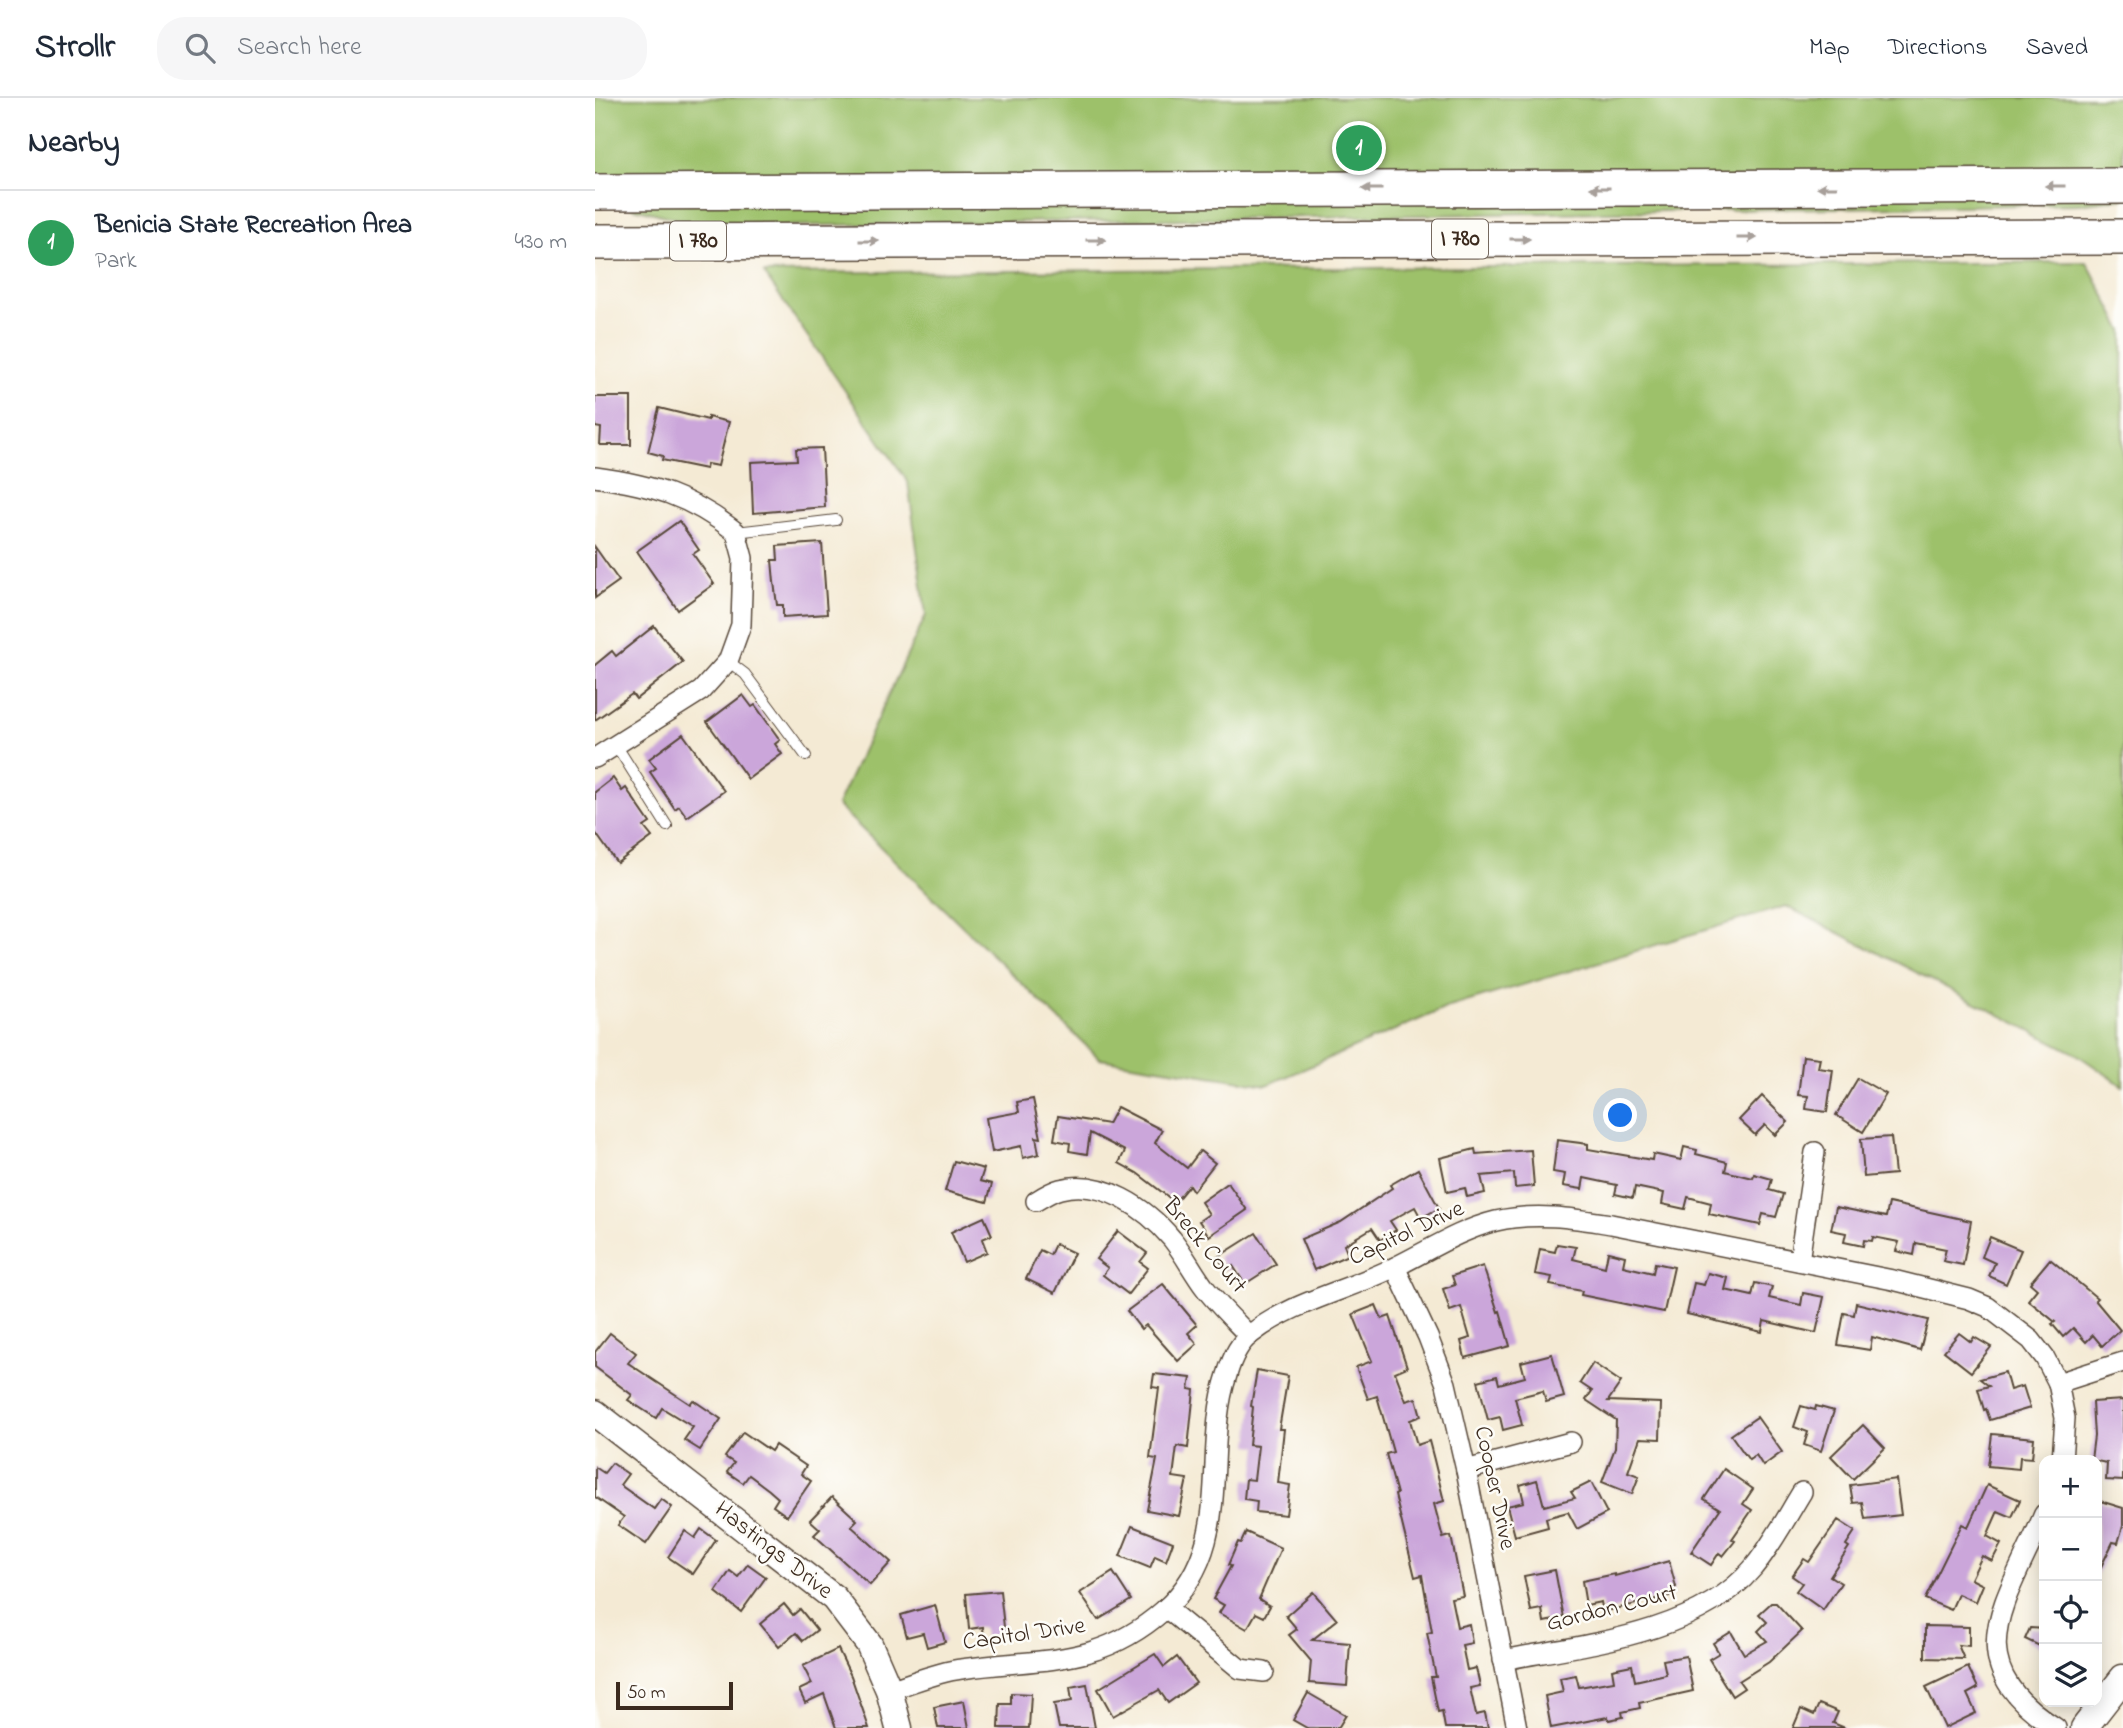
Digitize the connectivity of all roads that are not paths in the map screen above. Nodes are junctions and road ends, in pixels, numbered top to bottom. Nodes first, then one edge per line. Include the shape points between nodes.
1 (2123, 186) edge
2 (595, 192) edge
3 (2122, 237) edge
4 (800, 241) junction
5 (595, 242) edge
6 (595, 258) edge
7 (595, 477) edge
8 (836, 520) dead end
9 (736, 532) junction
10 (728, 661) junction
11 (615, 745) junction
12 (806, 756) dead end
13 (595, 758) edge
14 (667, 826) dead end
15 (1815, 1153) dead end
16 (1036, 1200) dead end
17 (1799, 1262) junction
18 (1395, 1267) junction
19 (1249, 1336) junction
20 (2123, 1362) edge
21 (2058, 1383) junction
22 (595, 1413) edge
23 (1571, 1443) dead end
24 (2062, 1455) edge
25 (1466, 1470) junction
26 (1802, 1492) dead end
27 (2042, 1518) edge
28 (1166, 1608) junction
29 (1503, 1660) junction
30 (1263, 1672) dead end
31 (2123, 1678) edge
32 (890, 1690) junction
33 (899, 1728) edge
34 (1517, 1728) edge
35 (2056, 1728) edge
36 (2084, 1728) edge

1 -> 2 highway, I 780
4 -> 3 highway, I 780
4 - 5 highway, I 780
4 - 6 highway via 757,254
7 - 9 street via 652,486 699,506
8 - 9 lane
9 - 10 street via 743,558 741,625
10 - 11 street via 701,691
10 - 12 lane via 751,682
11 - 13 street
11 - 14 lane
15 - 17 street
16 - 19 street, Breck Court via 1057,1189 1094,1188 1150,1215
17 - 18 street, Capitol Drive via 1600,1222 1528,1216 1445,1240
17 - 21 street, Capitol Drive via 1893,1280 1988,1307 2031,1340
18 - 19 street, Capitol Drive via 1291,1310
18 - 25 street, Cooper Drive via 1446,1384
19 - 28 street, Capitol Drive via 1227,1375 1220,1409 1210,1528 1199,1562
20 - 21 street
21 - 24 street, Capitol Drive via 2064,1418
22 - 32 street, Hastings Drive via 834,1598 869,1644
23 - 25 street
25 - 29 street, Cooper Drive
26 - 29 street, Gordon Court via 1752,1570 1699,1611 1663,1626
27 - 35 street via 2001,1616 1996,1647 2000,1671 2012,1693
28 - 30 street via 1240,1669
28 - 32 street, Capitol Drive via 1113,1645 1081,1656 958,1669
29 - 34 street, Cooper Drive
31 - 36 street
32 - 33 street, Hastings Drive

